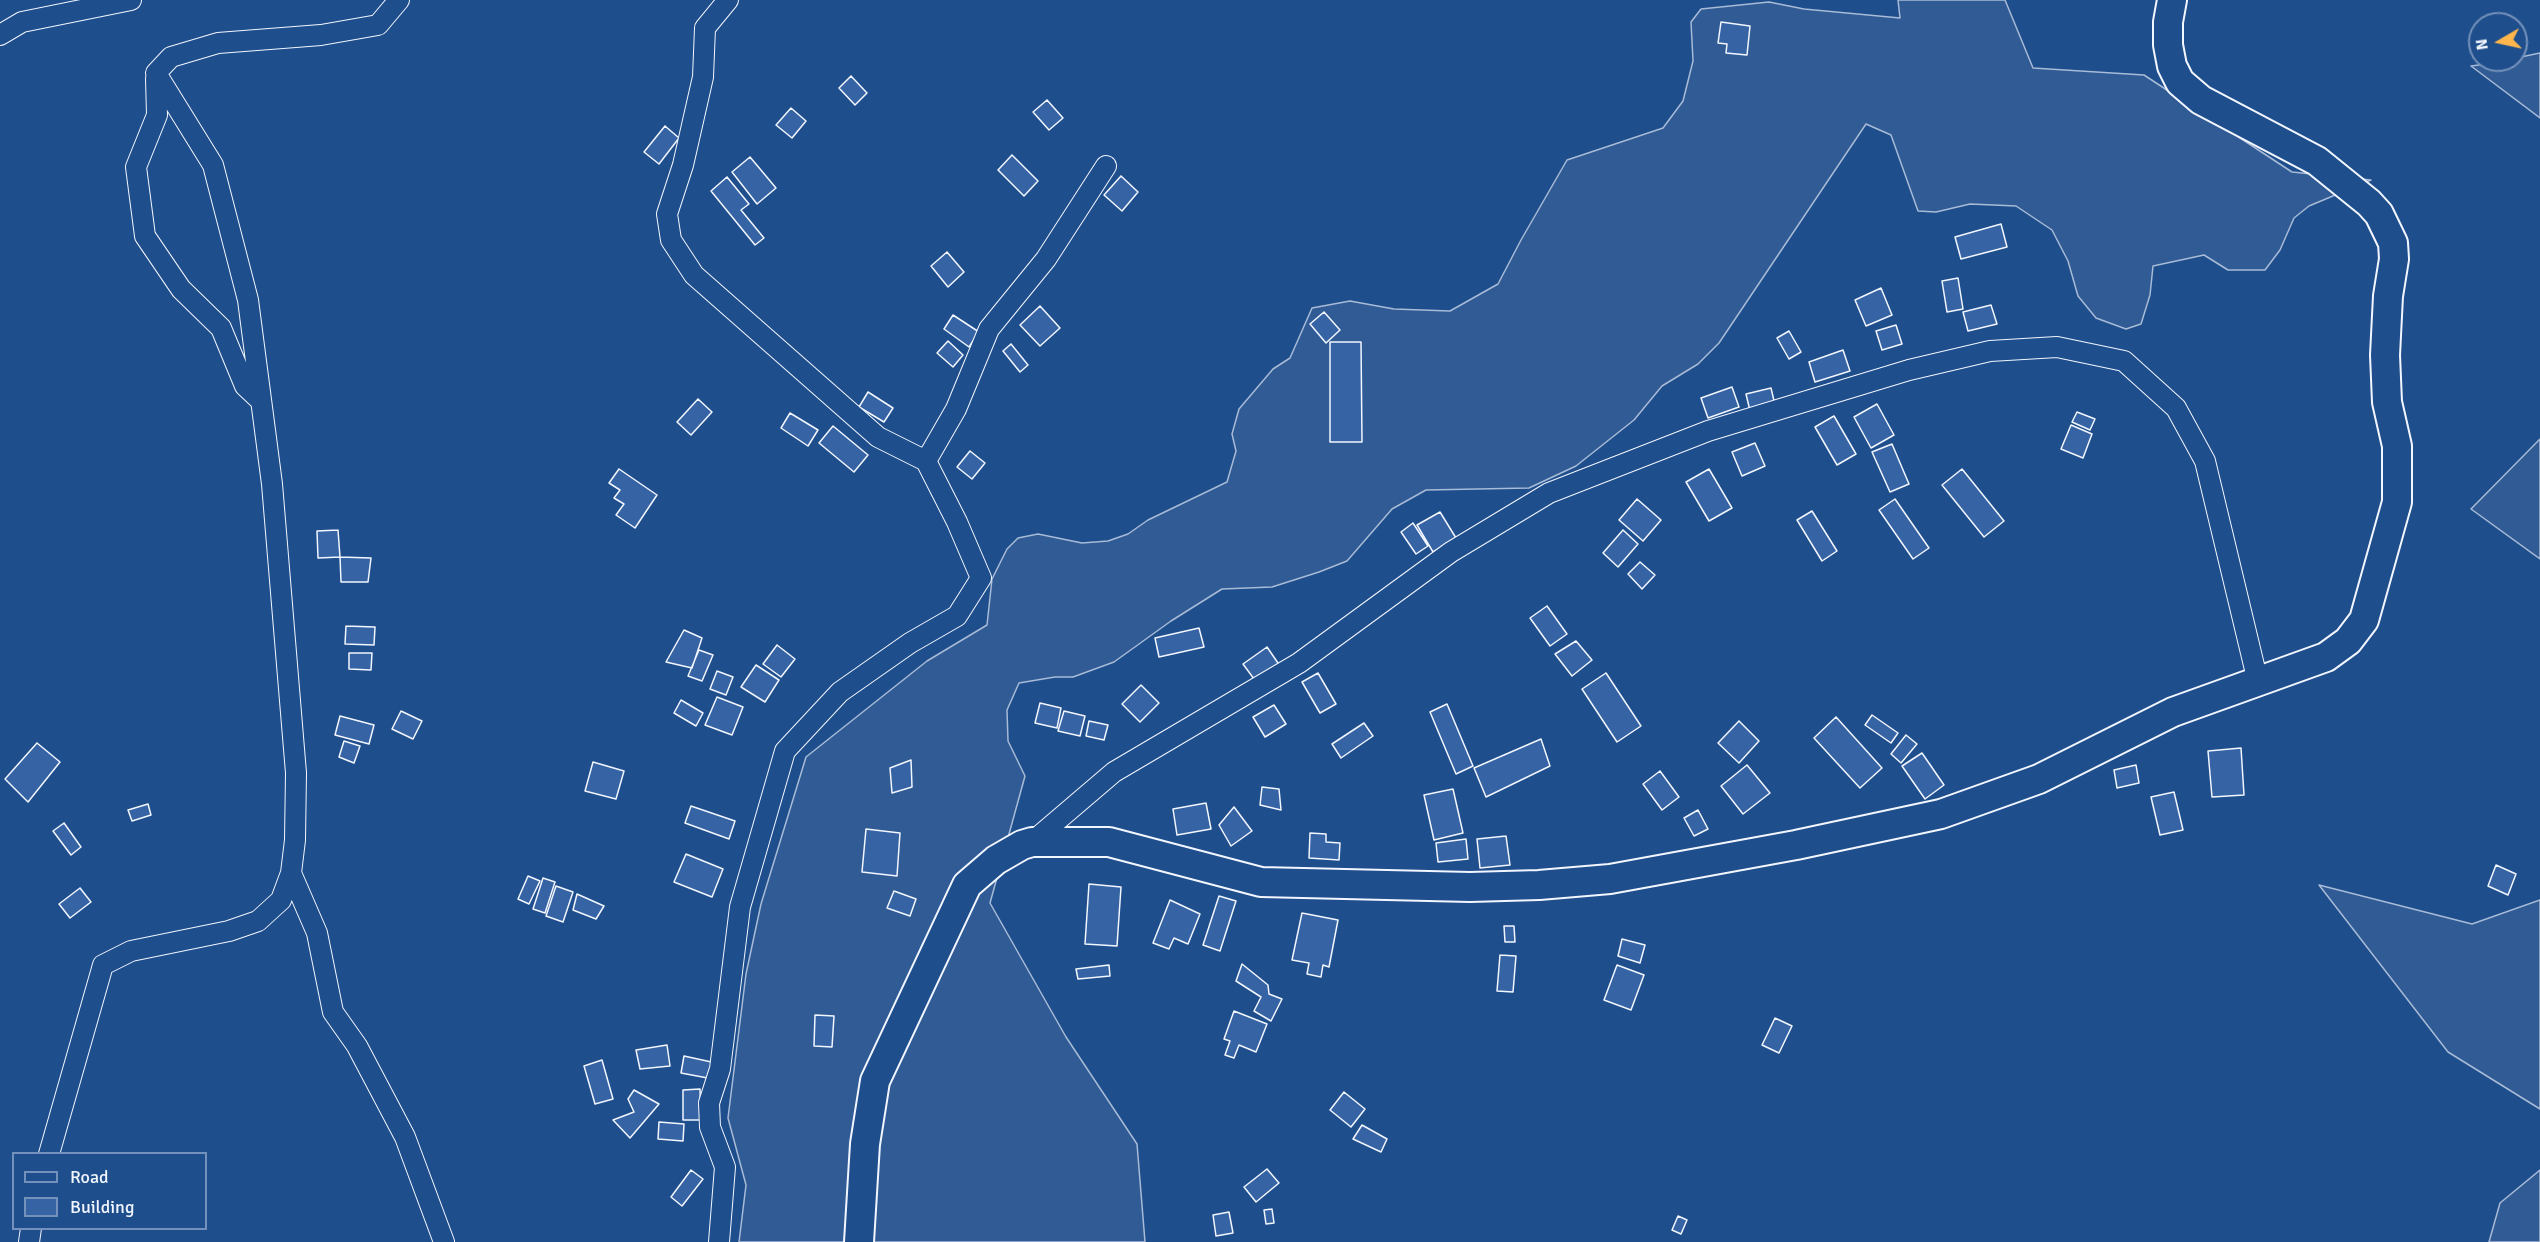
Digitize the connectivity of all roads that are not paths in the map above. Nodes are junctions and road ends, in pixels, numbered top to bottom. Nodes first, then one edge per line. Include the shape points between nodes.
1 (131, 0) edge
2 (399, 0) edge
3 (728, 0) edge
4 (2172, 0) edge
5 (0, 35) edge
6 (156, 73) junction
7 (1106, 166) dead end
8 (261, 400) junction
9 (926, 461) junction
10 (2258, 682) junction
11 (1032, 842) junction
12 (291, 873) junction
13 (50, 1152) edge
14 (444, 1242) edge
15 (719, 1242) edge
16 (859, 1242) edge

1 - 5 street via 22,22
2 - 6 street via 378,25 321,35 218,43 171,57
3 - 9 street via 705,28 703,77 683,165 666,214 671,240 694,275 878,437
4 - 10 main road via 2168,45 2180,82 2201,100 2317,161 2369,203 2393,243 2385,355 2387,402 2397,447 2397,502 2364,620 2349,641 2326,657
6 - 8 street via 213,165 248,300
6 - 8 street via 157,115 136,167 145,236 181,289 221,328 245,386
7 - 9 street via 1046,259 989,329 956,410
8 - 12 street via 272,484 296,773
9 - 15 street via 981,578 957,616 840,692 786,751 740,907 720,1069 709,1103 710,1128 725,1167
10 - 11 main road via 2173,712 2039,779 1941,814 1610,879 1470,887 1261,882 1109,842
10 - 11 street via 2205,461 2176,408 2124,361 2057,347 1990,351 1909,370 1708,431 1549,493 1451,552 1299,663 1114,772
11 - 16 main road via 996,860 967,885 875,1081 865,1144
12 - 13 street via 281,900 258,921 229,931 131,951 103,965
12 - 14 street via 317,933 333,1012 357,1046 405,1137

